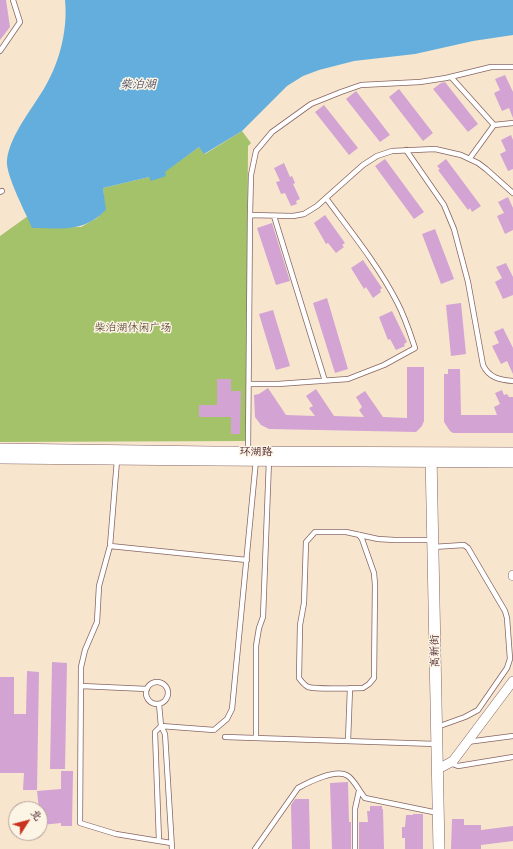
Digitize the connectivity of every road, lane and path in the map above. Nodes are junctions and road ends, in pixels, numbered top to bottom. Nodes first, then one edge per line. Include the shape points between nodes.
1 (14, 0) edge
2 (0, 51) edge
3 (513, 67) edge
4 (451, 77) junction
5 (513, 123) edge
6 (494, 126) junction
7 (406, 150) junction
8 (470, 158) junction
9 (513, 193) edge
10 (326, 198) junction
11 (250, 214) junction
12 (274, 216) junction
13 (325, 381) junction
14 (513, 381) edge
15 (249, 384) junction
16 (0, 449) edge
17 (513, 453) edge
18 (254, 455) junction
19 (431, 457) junction
20 (0, 458) edge
21 (117, 459) junction
22 (269, 460) junction
23 (513, 462) edge
24 (359, 535) junction
25 (433, 544) junction
26 (110, 546) junction
27 (247, 560) junction
28 (513, 681) edge
29 (81, 686) junction
30 (350, 688) junction
31 (147, 689) junction
32 (159, 704) junction
33 (161, 726) junction
34 (437, 728) junction
35 (513, 736) edge
36 (225, 737) dead end
37 (256, 738) junction
38 (348, 741) junction
39 (467, 742) junction
40 (437, 744) junction
41 (513, 757) edge
42 (450, 763) junction
43 (438, 769) junction
44 (359, 790) junction
45 (438, 813) junction
46 (159, 841) junction
47 (171, 843) junction
48 (172, 849) edge
49 (255, 849) edge
50 (355, 849) edge
51 (439, 849) edge

1 - 2 lane via 20,22
3 - 4 lane via 490,67
4 - 6 lane
4 - 11 lane via 420,82 360,85 310,104 272,132 256,151 251,175
5 - 6 lane
6 - 8 lane
7 - 8 lane via 444,150
7 - 10 lane via 392,151 370,160
7 - 14 lane via 444,205 454,229 468,282 485,368 499,380
8 - 9 lane
10 - 12 lane via 304,214
10 - 13 lane via 389,286 415,348 396,360 348,379
11 - 12 lane
11 - 15 lane
12 - 13 lane
13 - 15 lane
15 - 18 lane
16 - 18 street, 环湖路
17 - 19 street, 环湖路
18 - 19 street, 环湖路
18 - 21 street, 环湖路
18 - 22 street, 环湖路
18 - 27 lane
19 - 22 street, 环湖路
19 - 23 street, 环湖路
19 - 25 street, 高新街
20 - 21 street, 环湖路
21 - 26 lane
22 - 37 lane via 262,617 256,646
24 - 25 lane
24 - 30 lane via 374,574 374,678 363,688
24 - 30 lane via 346,532 315,532 308,538 300,625 299,678 302,683 317,688
25 - 34 street, 高新街
25 - 34 lane via 464,545 468,548 505,611 510,659 507,668 478,710
26 - 27 lane
26 - 29 lane via 99,586 97,622 82,658
27 - 33 lane via 232,709 223,723 214,730
28 - 39 street
29 - 31 lane
29 - 46 lane via 80,823 116,834
30 - 38 lane
31 - 32 lane via 146,696 150,702
31 - 32 lane via 157,682 165,685 168,696 165,702
32 - 33 lane
33 - 46 lane via 156,732
33 - 47 lane via 165,734
34 - 40 street, 高新街
35 - 39 lane
36 - 37 lane
37 - 38 lane
38 - 40 lane
39 - 42 street
40 - 43 street, 高新街
41 - 42 lane via 458,766
42 - 43 street
43 - 45 street, 高新街
44 - 45 lane via 368,800
44 - 49 lane via 349,776 339,772 305,784 298,788
44 - 50 lane via 355,809
45 - 51 street, 高新街
46 - 47 lane
47 - 48 lane

